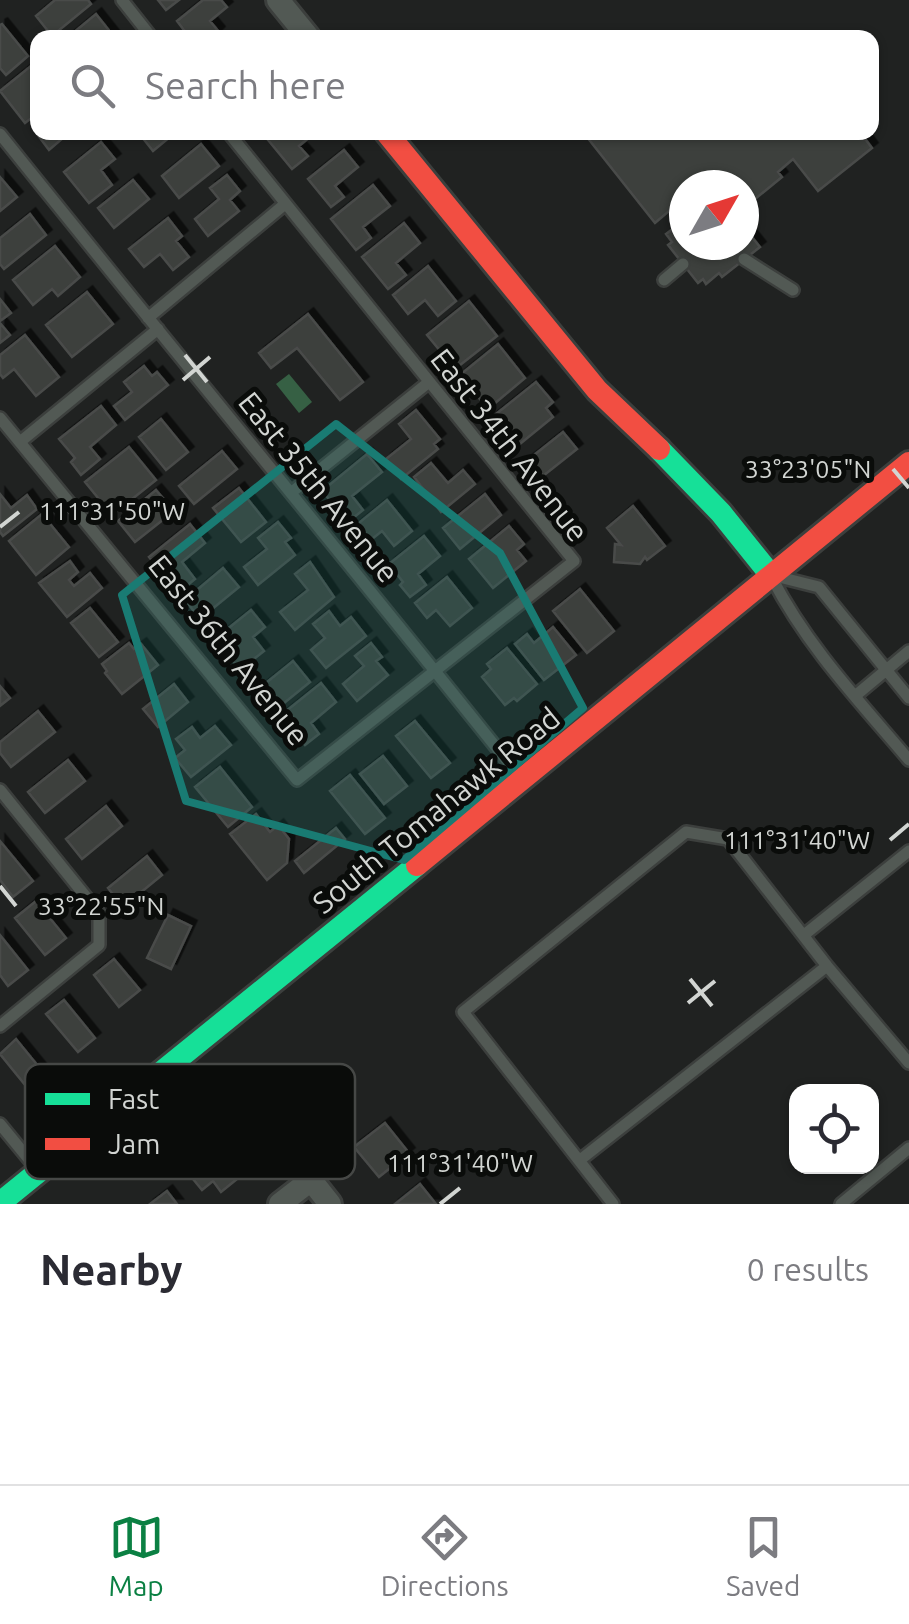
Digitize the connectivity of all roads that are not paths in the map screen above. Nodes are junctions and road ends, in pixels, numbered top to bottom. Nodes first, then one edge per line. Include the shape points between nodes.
1 (122, 0) edge
2 (278, 0) edge
3 (146, 30) edge
4 (302, 30) edge
5 (0, 134) edge
6 (234, 140) edge
7 (393, 140) edge
8 (285, 204) junction
9 (746, 260) edge
10 (683, 264) dead end
11 (664, 280) dead end
12 (794, 290) dead end
13 (148, 318) junction
14 (158, 330) junction
15 (429, 382) junction
16 (0, 418) edge
17 (20, 442) junction
18 (909, 462) edge
19 (292, 492) junction
20 (770, 574) junction
21 (909, 651) edge
22 (435, 670) junction
23 (887, 670) junction
24 (855, 696) junction
25 (909, 698) edge
26 (909, 760) edge
27 (297, 780) joint
28 (522, 780) junction
29 (0, 790) edge
30 (5, 807) edge
31 (909, 850) edge
32 (804, 935) junction
33 (827, 966) junction
34 (0, 1026) edge
35 (909, 1063) edge
36 (170, 1064) edge
37 (0, 1124) edge
38 (909, 1148) edge
39 (25, 1155) edge
40 (580, 1160) junction
41 (28, 1179) edge
42 (0, 1203) edge
43 (280, 1204) edge
44 (330, 1204) edge
45 (613, 1204) edge
46 (841, 1204) edge

1 - 3 lane
2 - 4 street
5 - 13 lane, East 35th Avenue
6 - 8 lane, East 34th Avenue
7 - 20 main road via 597,390 663,452
8 - 13 lane
8 - 15 lane, East 34th Avenue
9 - 12 lane
10 - 11 lane
13 - 14 lane, East 35th Avenue
14 - 17 lane
14 - 19 lane, East 35th Avenue
15 - 19 lane
15 - 22 lane, East 34th Avenue via 574,561
16 - 17 lane, East 36th Avenue
17 - 27 lane, East 36th Avenue
18 - 20 main road, South Tomahawk Road
19 - 22 lane, East 35th Avenue
20 - 23 lane via 819,588
20 - 24 lane via 792,617
20 - 28 main road, South Tomahawk Road
21 - 23 lane
22 - 27 lane, East 34th Avenue
22 - 28 lane, East 35th Avenue
23 - 24 lane
23 - 25 lane
24 - 26 lane
28 - 36 main road, South Tomahawk Road
29 - 30 lane
30 - 34 lane via 99,913 99,945
31 - 32 lane
32 - 33 lane
32 - 40 lane via 728,839 686,832 463,1012
33 - 35 lane
33 - 40 lane
37 - 39 lane
38 - 46 lane
40 - 45 lane
41 - 42 main road, South Tomahawk Road
43 - 44 street via 311,1180

